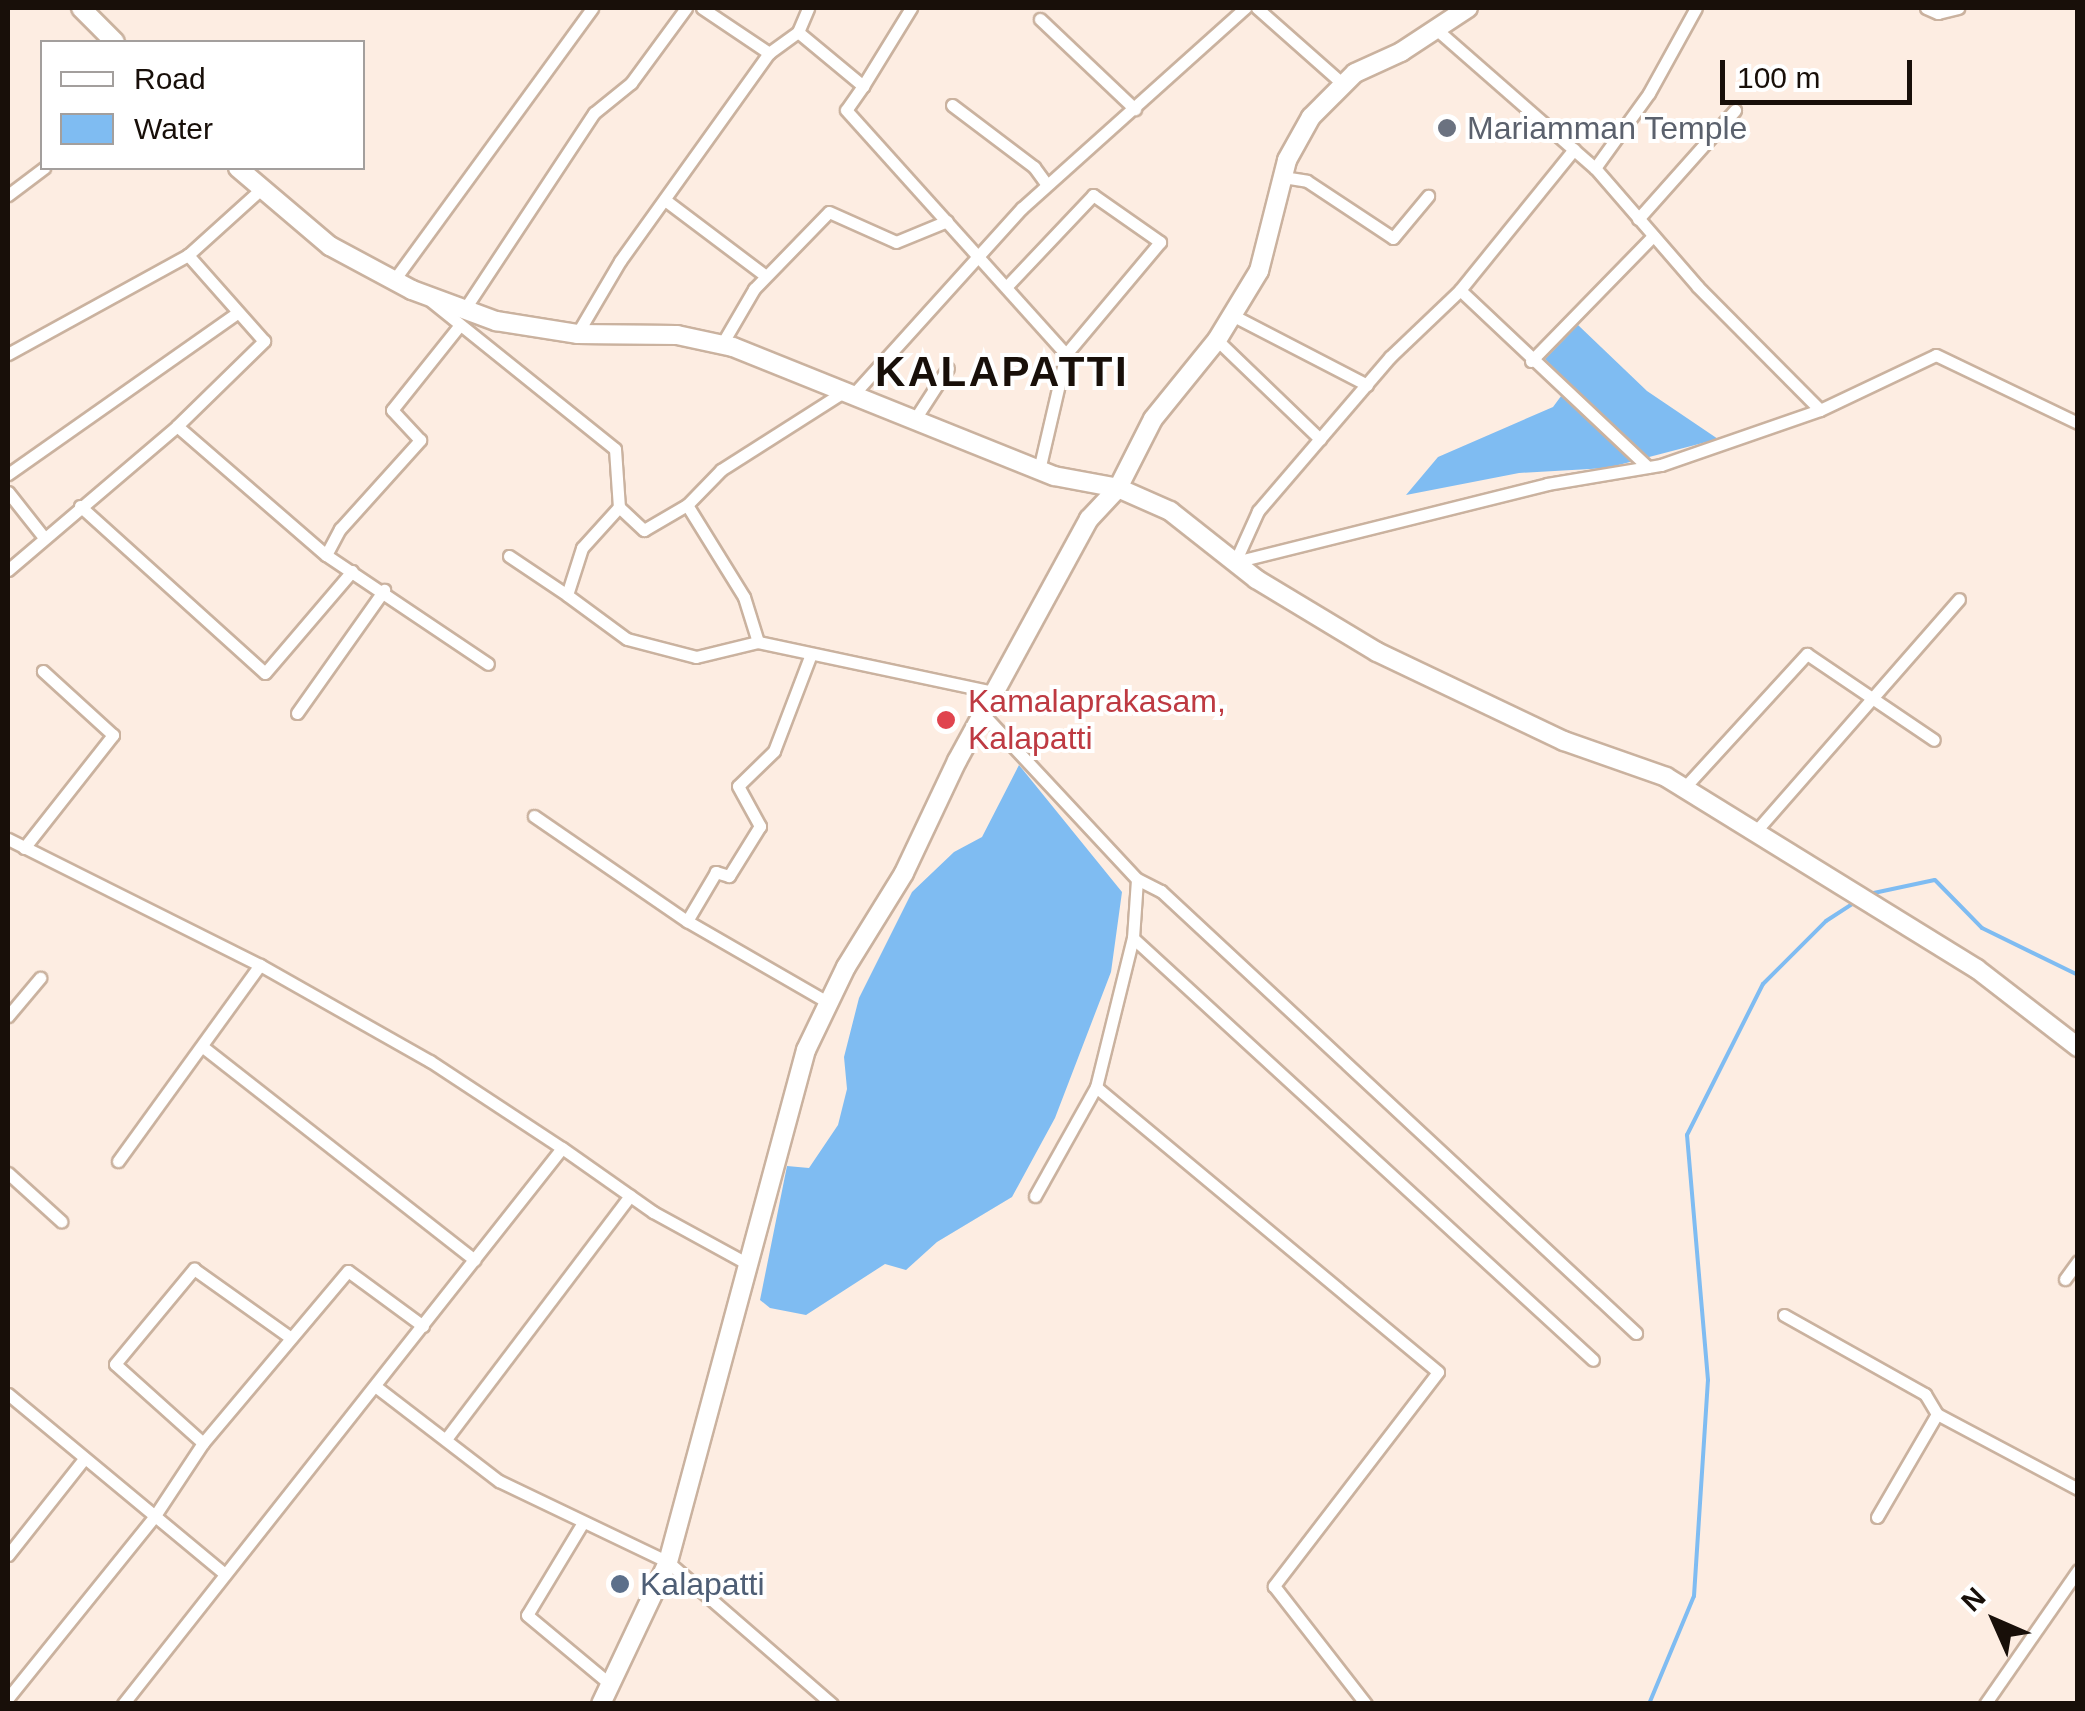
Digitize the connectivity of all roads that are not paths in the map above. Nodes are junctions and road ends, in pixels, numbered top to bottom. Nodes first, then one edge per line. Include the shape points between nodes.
1 (80, 8) edge
2 (592, 8) edge
3 (686, 8) edge
4 (702, 8) edge
5 (808, 8) edge
6 (911, 8) edge
7 (1245, 8) edge
8 (1258, 8) edge
9 (1468, 8) edge
10 (1696, 8) edge
11 (1926, 8) edge
12 (1958, 8) edge
13 (1040, 20) dead end
14 (1436, 30) junction
15 (798, 32) junction
16 (113, 40) edge
17 (769, 53) junction
18 (1344, 85) junction
19 (863, 86) junction
20 (952, 104) dead end
21 (1135, 109) junction
22 (1734, 110) dead end
23 (1574, 149) junction
24 (1595, 168) junction
25 (41, 170) edge
26 (240, 170) edge
27 (1283, 176) junction
28 (1047, 185) junction
29 (260, 190) junction
30 (8, 195) edge
31 (1428, 196) dead end
32 (665, 200) junction
33 (1638, 220) junction
34 (947, 221) junction
35 (1652, 236) junction
36 (981, 252) junction
37 (188, 255) junction
38 (766, 276) junction
39 (394, 280) junction
40 (1008, 285) junction
41 (1460, 290) junction
42 (237, 313) junction
43 (1232, 315) junction
44 (462, 318) junction
45 (577, 334) junction
46 (1217, 340) junction
47 (722, 344) junction
48 (8, 354) edge
49 (1066, 354) junction
50 (1531, 361) junction
51 (948, 368) dead end
52 (1366, 385) junction
53 (847, 395) junction
54 (1820, 410) junction
55 (913, 422) junction
56 (2078, 423) edge
57 (177, 426) junction
58 (1320, 439) junction
59 (1648, 467) junction
60 (1039, 470) junction
61 (8, 474) edge
62 (1118, 488) junction
63 (8, 492) edge
64 (687, 505) junction
65 (80, 506) junction
66 (619, 507) junction
67 (42, 535) junction
68 (326, 555) junction
69 (508, 556) dead end
70 (1235, 562) junction
71 (8, 570) edge
72 (352, 571) junction
73 (384, 590) junction
74 (567, 595) junction
75 (1959, 599) dead end
76 (758, 642) junction
77 (811, 654) junction
78 (488, 664) dead end
79 (43, 671) dead end
80 (994, 692) junction
81 (1874, 696) junction
82 (297, 713) dead end
83 (982, 713) junction
84 (1934, 740) dead end
85 (1684, 788) junction
86 (534, 816) dead end
87 (1756, 831) junction
88 (8, 839) edge
89 (24, 848) junction
90 (1137, 879) junction
91 (687, 920) junction
92 (1133, 938) junction
93 (260, 966) junction
94 (40, 978) dead end
95 (829, 1003) junction
96 (8, 1016) edge
97 (203, 1047) junction
98 (2078, 1047) edge
99 (1096, 1088) junction
100 (562, 1148) junction
101 (118, 1161) dead end
102 (8, 1174) edge
103 (630, 1196) junction
104 (1036, 1196) dead end
105 (62, 1221) dead end
106 (475, 1260) junction
107 (2078, 1261) edge
108 (748, 1264) junction
109 (2065, 1279) dead end
110 (1784, 1315) dead end
111 (423, 1326) junction
112 (1636, 1334) dead end
113 (292, 1338) junction
114 (1592, 1360) dead end
115 (375, 1386) junction
116 (8, 1394) edge
117 (1937, 1414) junction
118 (446, 1440) junction
119 (204, 1442) junction
120 (83, 1460) junction
121 (2078, 1489) edge
122 (154, 1516) junction
123 (1877, 1517) dead end
124 (582, 1524) junction
125 (8, 1555) edge
126 (668, 1562) junction
127 (2078, 1570) edge
128 (225, 1574) junction
129 (8, 1676) edge
130 (611, 1685) junction
131 (18, 1686) junction
132 (8, 1698) edge
133 (123, 1704) edge
134 (601, 1704) edge
135 (832, 1704) edge
136 (1366, 1704) edge
137 (1986, 1704) edge

1 - 16 main road
2 - 39 street
3 - 44 street via 631,82 594,113
4 - 17 street
5 - 15 street
6 - 19 street
7 - 21 street
8 - 18 street
9 - 14 main road
10 - 24 street via 1649,93
11 - 12 street
13 - 21 street
14 - 18 main road
14 - 23 street
15 - 17 street
15 - 19 street
17 - 32 street
18 - 27 main road via 1311,117
19 - 34 street via 846,110
20 - 28 street via 1034,167
21 - 28 street
22 - 33 street
23 - 24 street
23 - 41 street
24 - 33 street
25 - 30 street
26 - 29 main road
27 - 31 street via 1307,181 1394,238
27 - 43 main road via 1259,271
28 - 36 street
29 - 37 street
29 - 39 main road via 330,246
32 - 38 street
32 - 45 street
33 - 35 street
34 - 36 street
34 - 38 street via 896,242 828,212
35 - 50 street
35 - 54 street
36 - 40 street
36 - 53 street
37 - 42 street
37 - 48 street
38 - 47 street
39 - 44 main road
40 - 49 street
40 - 49 street via 1093,195 1160,242
41 - 50 street
41 - 52 street
42 - 57 street via 264,342
42 - 61 street
43 - 46 main road
43 - 52 street
44 - 45 main road
44 - 66 street via 616,448
44 - 68 street via 392,410 420,440 340,529
45 - 47 main road via 677,335
46 - 58 street
46 - 62 main road via 1153,419
47 - 53 main road
49 - 60 street
50 - 59 street
51 - 55 street
52 - 58 street
53 - 55 main road
53 - 64 street via 721,470
54 - 56 street via 1936,355
54 - 59 street
55 - 60 main road
57 - 65 street
57 - 68 street
58 - 70 street via 1258,510
59 - 70 street via 1547,484
60 - 62 main road
62 - 70 main road via 1170,511
62 - 80 main road via 1089,519
63 - 67 street
64 - 66 street via 644,530
64 - 76 street via 744,597
65 - 67 street
65 - 72 street via 265,673
66 - 74 street via 582,548
67 - 71 street
68 - 72 street
69 - 74 street
70 - 85 main road via 1376,652 1564,741
72 - 73 street
73 - 78 street
73 - 82 street
74 - 76 street via 627,639 696,657
75 - 81 street
76 - 77 street
77 - 80 street
77 - 91 street via 774,751 738,786 760,826 728,876 716,872
79 - 89 street via 112,735
80 - 83 main road
81 - 84 street
81 - 85 street via 1807,654
81 - 87 street
83 - 90 street
83 - 95 main road via 904,874
85 - 87 main road
86 - 91 street
87 - 98 main road via 1977,969
88 - 89 street
89 - 93 street
90 - 92 street
90 - 112 street via 1161,891
91 - 95 street
92 - 99 street
92 - 114 street
93 - 97 street
93 - 100 street via 430,1060
94 - 96 street
95 - 108 main road via 806,1050
97 - 101 street
97 - 106 street
99 - 104 street
99 - 136 street via 1438,1372 1274,1586
100 - 103 street
100 - 106 street
102 - 105 street
103 - 108 street
103 - 118 street
106 - 111 street
107 - 109 street
108 - 126 main road
110 - 117 street via 1924,1394
111 - 113 street via 348,1271
111 - 115 street
113 - 119 street
113 - 119 street via 194,1269 114,1364
115 - 118 street
115 - 128 street
116 - 120 street
117 - 121 street
117 - 123 street
118 - 124 street via 499,1481
119 - 122 street
120 - 122 street
120 - 125 street
122 - 128 street
122 - 131 street
124 - 126 street
124 - 130 street via 526,1615
126 - 130 main road
126 - 135 street
127 - 137 street
128 - 133 street
129 - 131 street
130 - 134 main road
131 - 132 street

